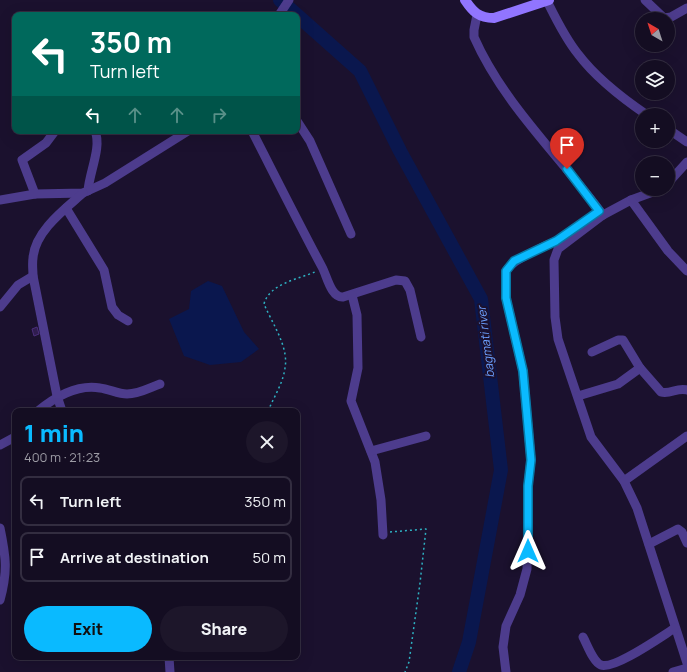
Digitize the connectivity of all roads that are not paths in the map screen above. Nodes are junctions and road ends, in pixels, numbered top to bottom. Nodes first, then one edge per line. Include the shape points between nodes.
1 (289, 0) edge
2 (466, 0) edge
3 (645, 0) edge
4 (548, 1) edge
5 (687, 8) edge
6 (281, 12) edge
7 (477, 15) junction
8 (638, 108) edge
9 (300, 126) edge
10 (53, 134) edge
11 (96, 134) edge
12 (183, 134) edge
13 (254, 134) edge
14 (675, 134) edge
15 (687, 142) edge
16 (687, 162) edge
17 (675, 175) edge
18 (85, 192) junction
19 (35, 194) junction
20 (642, 196) edge
21 (0, 200) edge
22 (631, 200) junction
23 (66, 208) junction
24 (601, 213) junction
25 (351, 234) dead end
26 (687, 271) edge
27 (33, 276) junction
28 (352, 295) junction
29 (0, 307) edge
30 (128, 321) dead end
31 (421, 337) dead end
32 (592, 352) dead end
33 (640, 368) junction
34 (160, 384) dead end
35 (687, 390) edge
36 (57, 396) junction
37 (578, 396) junction
38 (42, 408) edge
39 (61, 408) edge
40 (426, 436) dead end
41 (687, 436) edge
42 (12, 438) edge
43 (0, 445) edge
44 (371, 451) junction
45 (624, 481) junction
46 (0, 528) edge
47 (383, 535) road end
48 (687, 543) edge
49 (649, 544) junction
50 (0, 600) edge
51 (675, 628) junction
52 (583, 636) dead end
53 (169, 660) edge
54 (687, 663) edge
55 (687, 668) edge
56 (170, 672) edge
57 (506, 672) edge
58 (673, 672) edge

1 - 6 street
2 - 7 street
3 - 5 street via 664,18
4 - 7 street via 494,18
4 - 8 street via 571,45 586,64
7 - 24 street via 474,37 498,80 524,119 559,158
9 - 25 street via 310,141
10 - 19 street via 47,142 22,160
11 - 18 street via 98,143
12 - 18 street via 105,183
13 - 28 street via 335,295 340,298
14 - 15 street
16 - 17 street
18 - 19 street
18 - 23 street
19 - 21 street
20 - 22 street
22 - 24 street
22 - 26 street via 668,251
23 - 27 street via 38,241 33,256
23 - 30 street via 104,270 112,307 118,315
24 - 37 street via 558,249 554,260 558,339
24 - 57 street via 556,241 514,261 506,271 506,298 523,371 531,460 528,486 527,569 520,595 506,626 503,647
27 - 29 street via 18,285
27 - 36 street
28 - 31 street via 396,280 405,281 410,290
28 - 44 street via 358,322 358,368 351,401
32 - 33 street via 623,340
33 - 35 street via 661,392
33 - 37 street via 618,384
34 - 36 street via 132,394 88,387
36 - 38 street
36 - 39 street
37 - 45 street via 593,440
40 - 44 street
41 - 45 street
42 - 43 street
44 - 47 street via 381,500
45 - 49 street via 637,508
46 - 50 street via 6,558
48 - 49 street via 678,529
49 - 51 street
51 - 52 street via 620,661 606,666 599,664
51 - 54 street
53 - 56 street
55 - 58 street

